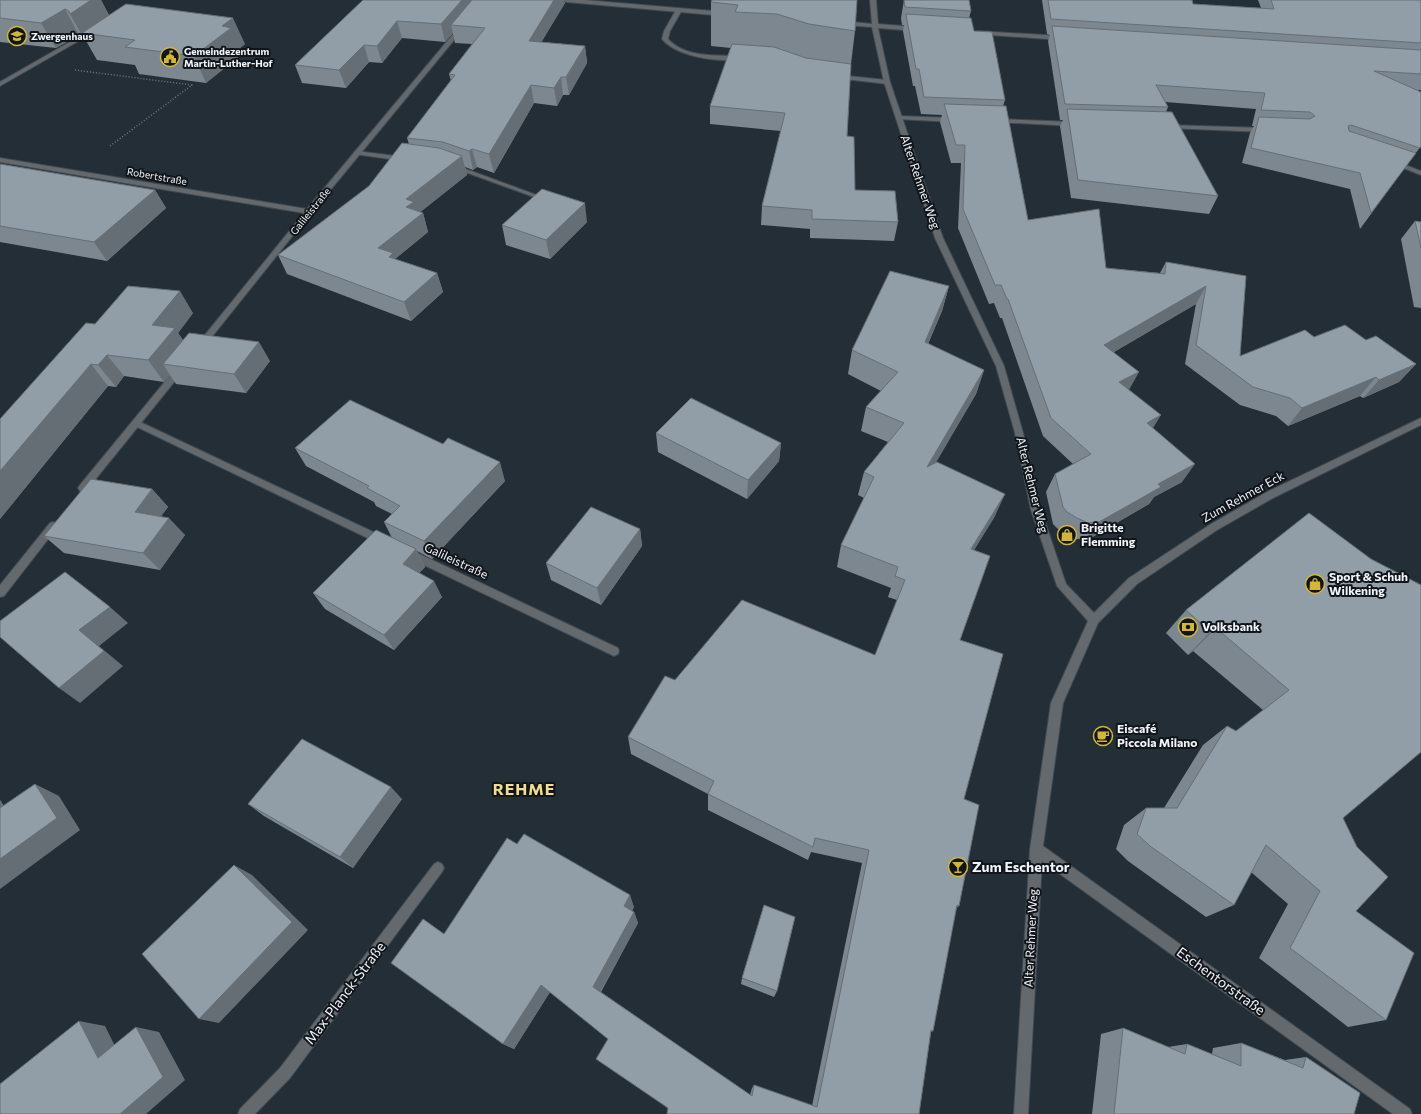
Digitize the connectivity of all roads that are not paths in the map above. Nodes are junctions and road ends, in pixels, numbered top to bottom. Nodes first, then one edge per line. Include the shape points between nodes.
1 (566, 0) edge
2 (873, 0) edge
3 (679, 10) junction
4 (734, 15) dead end
5 (469, 19) edge
6 (836, 23) edge
7 (875, 26) junction
8 (922, 29) edge
9 (970, 32) edge
10 (80, 38) dead end
11 (1065, 38) edge
12 (746, 58) edge
13 (834, 76) edge
14 (887, 82) junction
15 (0, 84) edge
16 (898, 118) junction
17 (961, 120) edge
18 (993, 121) edge
19 (1080, 124) edge
20 (1159, 127) edge
21 (1269, 130) edge
22 (356, 153) junction
23 (408, 159) edge
24 (0, 160) edge
25 (1389, 160) edge
26 (446, 163) edge
27 (1421, 173) edge
28 (554, 202) edge
29 (310, 212) junction
30 (196, 350) edge
31 (186, 363) edge
32 (1421, 421) edge
33 (136, 423) junction
34 (78, 496) edge
35 (58, 520) edge
36 (0, 592) edge
37 (1094, 620) junction
38 (614, 651) dead end
39 (1036, 849) junction
40 (438, 868) dead end
41 (245, 1114) edge
42 (1021, 1114) edge
43 (1405, 1114) edge

1 - 3 street
2 - 7 street, Alter Rehmer Weg
3 - 4 street
3 - 12 street via 667,31 665,39 669,45 681,51 706,56
5 - 22 street, Galileistraße
6 - 7 street
7 - 8 street
7 - 14 street, Alter Rehmer Weg
9 - 11 street
10 - 15 street
13 - 14 street
14 - 16 street, Alter Rehmer Weg
16 - 17 street
16 - 37 street, Alter Rehmer Weg via 940,238 1000,366 1019,433 1036,510 1062,586
18 - 19 street
20 - 21 street
22 - 23 street
22 - 29 street, Galileistraße
24 - 29 street, Robertstraße
25 - 27 street
26 - 28 street
29 - 30 street, Galileistraße
31 - 33 street
32 - 37 street, Zum Rehmer Eck via 1270,495 1214,527 1133,581
33 - 34 street
33 - 38 street, Galileistraße
35 - 36 street
37 - 39 street, Alter Rehmer Weg via 1057,703
39 - 42 street, Alter Rehmer Weg
39 - 43 street, Eschentorstraße
40 - 41 street, Max-Planck-Straße via 285,1073

